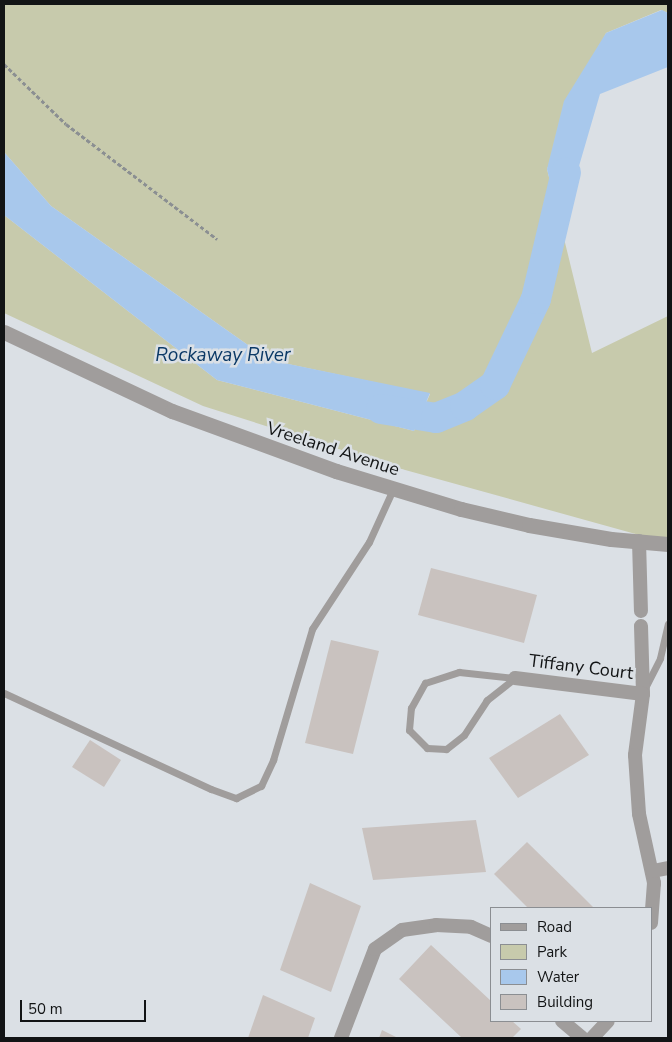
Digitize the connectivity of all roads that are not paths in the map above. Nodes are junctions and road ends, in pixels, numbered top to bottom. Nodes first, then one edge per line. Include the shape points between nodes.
1 (4, 332) edge
2 (393, 489) junction
3 (639, 541) junction
4 (668, 544) edge
5 (641, 612) dead end
6 (668, 624) edge
7 (641, 626) dead end
8 (515, 678) junction
9 (4, 693) edge
10 (643, 694) junction
11 (668, 868) edge
12 (652, 871) junction
13 (651, 907) edge
14 (490, 936) edge
15 (563, 1022) edge
16 (607, 1022) edge
17 (341, 1038) edge
18 (582, 1038) edge
19 (592, 1038) edge

1 - 2 street, Vreeland Avenue via 180,415 241,439
2 - 3 street, Vreeland Avenue via 529,525
2 - 9 lane via 369,542 312,629 274,760 261,786 236,798 211,790
3 - 4 street, Vreeland Avenue
3 - 5 street
6 - 10 lane via 660,658
7 - 10 street
8 - 8 lane, Tiffany Court via 459,672 425,683 412,708 409,730 427,748 446,749 464,735 487,700
8 - 10 street, Tiffany Court
10 - 12 street via 635,755 639,814
11 - 12 street
12 - 13 street
14 - 17 street via 471,927 436,925 402,930 375,949
15 - 18 street
16 - 19 street

